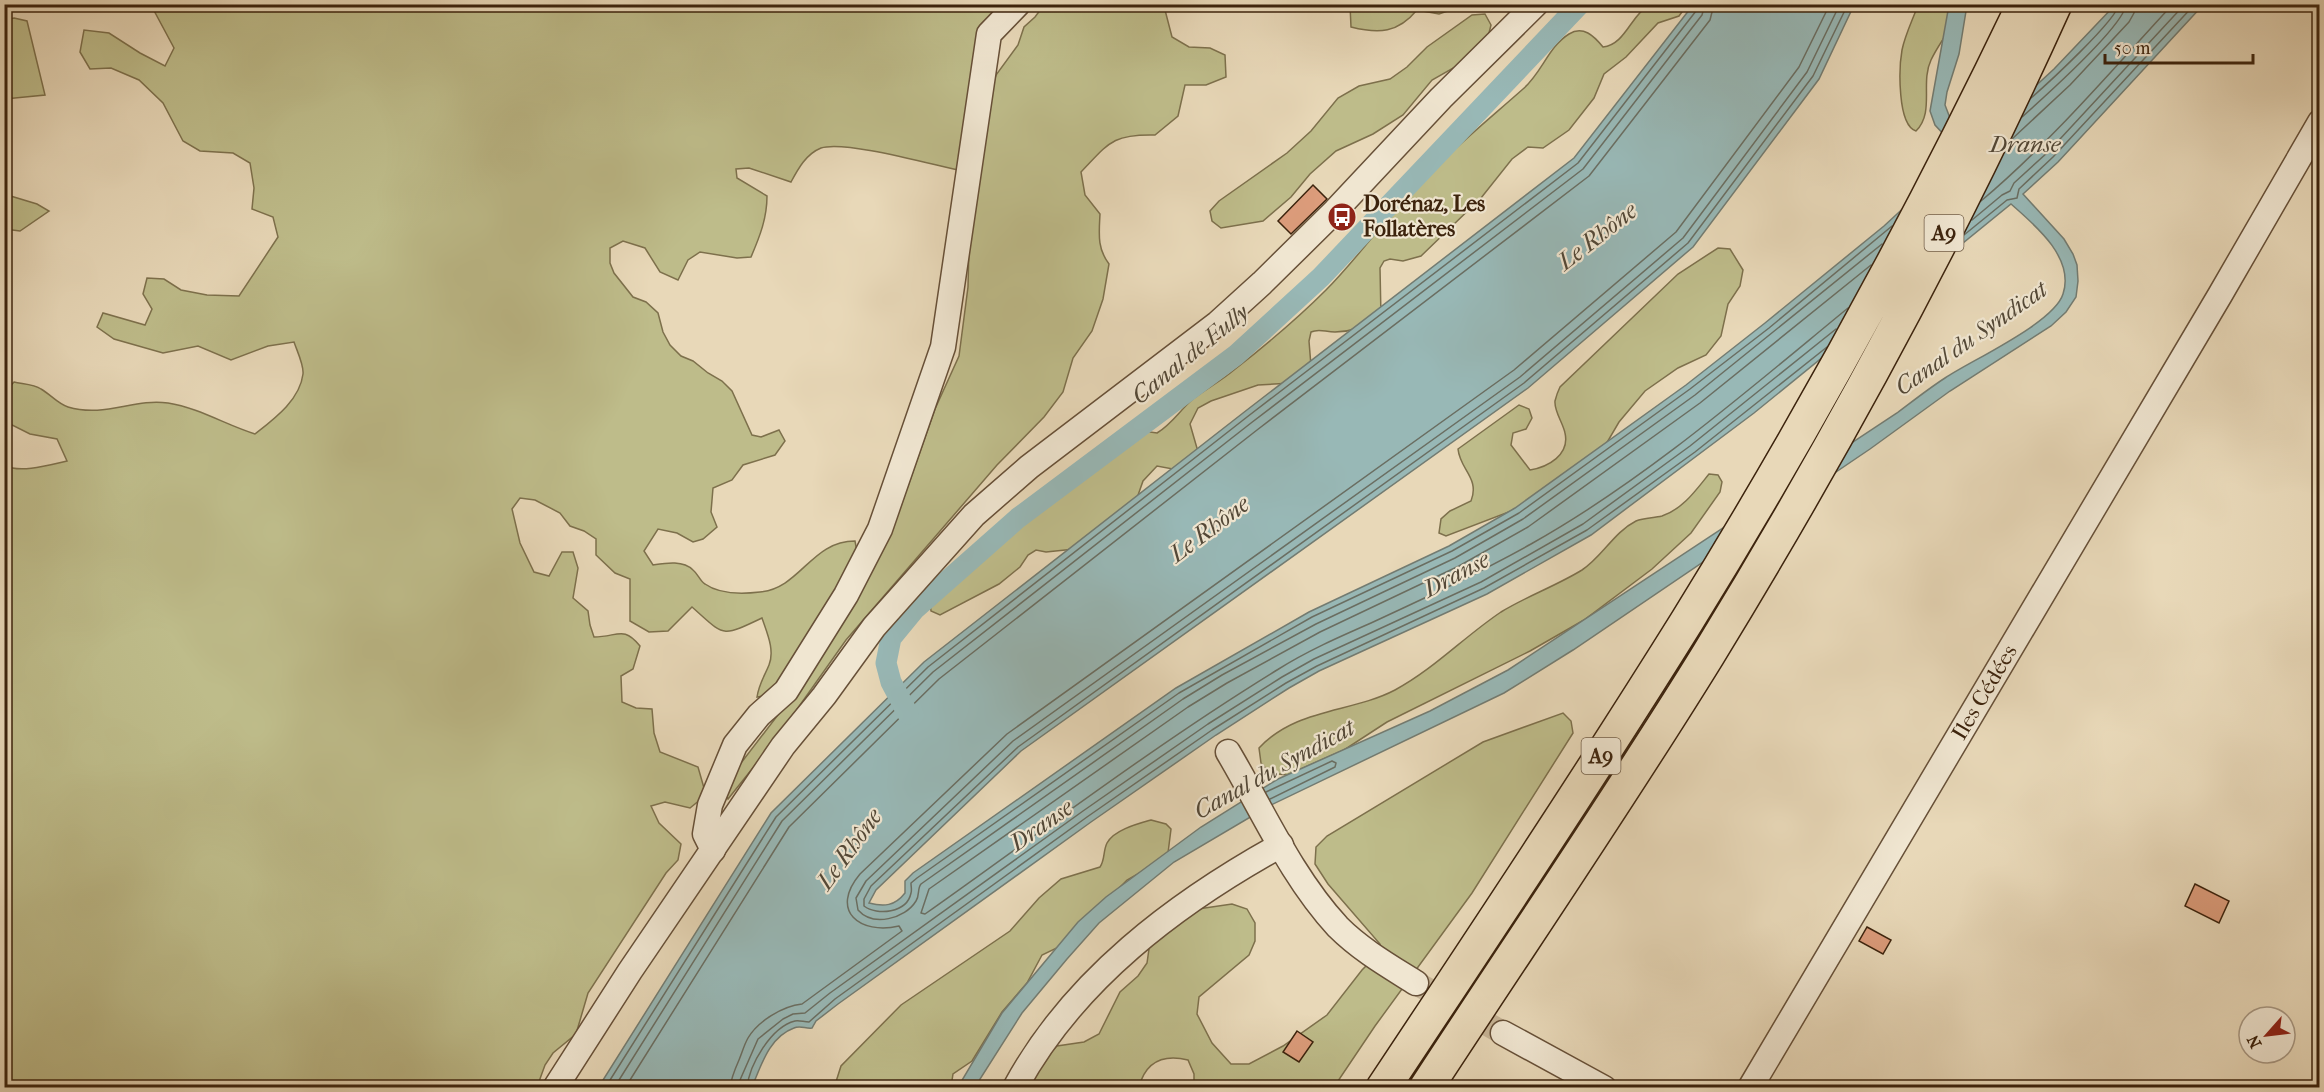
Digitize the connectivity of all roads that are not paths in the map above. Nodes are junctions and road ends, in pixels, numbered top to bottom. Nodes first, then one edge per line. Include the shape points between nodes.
1 (1018, 4) edge
2 (1536, 4) edge
3 (2041, 12) edge
4 (2319, 122) edge
5 (1233, 762) dead end
6 (1276, 838) junction
7 (713, 850) junction
8 (1416, 983) tunnel mouth
9 (1503, 1033) tunnel mouth
10 (555, 1088) edge
11 (1015, 1088) edge
12 (1383, 1088) edge
13 (1426, 1088) edge
14 (1604, 1088) edge
15 (1750, 1088) edge

1 - 7 street via 989,34 943,347 880,529 846,595 786,691 759,715 735,745 710,805 705,834
2 - 7 street via 1262,283 1218,323 1029,467 974,515 874,627 783,746
3 - 12 highway, A9 via 1979,97 1807,416 1688,619
3 - 13 highway, A9 via 1946,229 1837,434 1708,655
4 - 15 street, Iles Cédées
5 - 6 street
6 - 8 street via 1302,881 1340,928 1371,955
6 - 11 street via 1141,938 1074,1001
7 - 10 street
9 - 14 street

